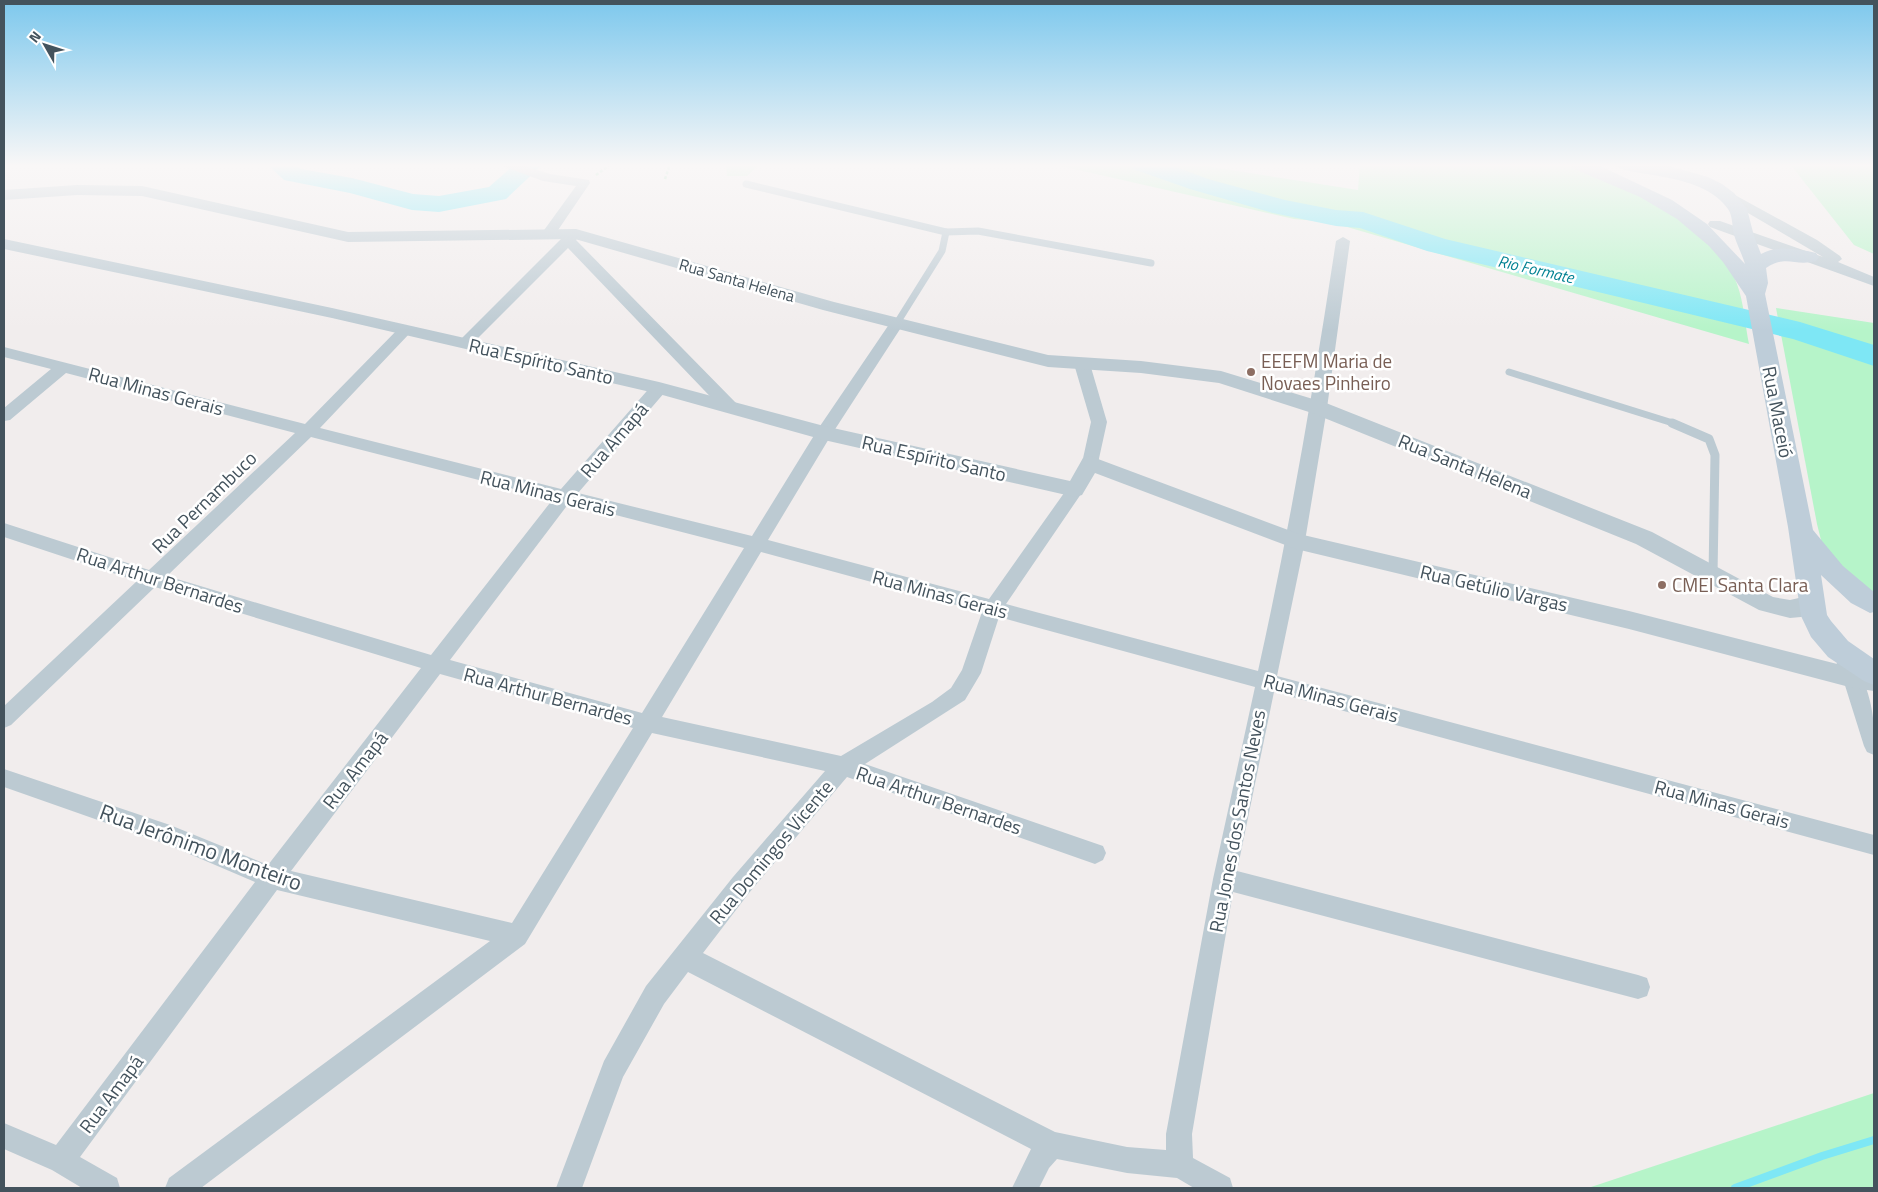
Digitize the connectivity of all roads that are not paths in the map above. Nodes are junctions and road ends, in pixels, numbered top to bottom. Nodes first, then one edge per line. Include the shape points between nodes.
1 (268, 220) edge
2 (558, 220) edge
3 (894, 220) edge
4 (1693, 220) edge
5 (1698, 220) edge
6 (1734, 220) edge
7 (1740, 220) edge
8 (1768, 220) edge
9 (1716, 224) junction
10 (946, 232) junction
11 (549, 233) junction
12 (1743, 234) junction
13 (571, 237) junction
14 (1343, 241) dead end
15 (4, 244) edge
16 (1809, 257) junction
17 (1151, 263) dead end
18 (1757, 265) junction
19 (1855, 273) junction
20 (1874, 282) edge
21 (1756, 296) junction
22 (897, 323) junction
23 (405, 330) junction
24 (464, 344) junction
25 (4, 352) edge
26 (1092, 365) junction
27 (64, 367) junction
28 (1509, 372) dead end
29 (659, 388) junction
30 (731, 408) junction
31 (1319, 408) junction
32 (4, 416) edge
33 (308, 432) junction
34 (824, 433) junction
35 (1090, 464) junction
36 (1075, 490) junction
37 (564, 497) junction
38 (1800, 527) junction
39 (4, 530) edge
40 (1296, 541) junction
41 (756, 544) junction
42 (1713, 575) junction
43 (153, 579) junction
44 (1812, 604) junction
45 (1872, 604) edge
46 (993, 608) junction
47 (437, 665) junction
48 (1867, 678) edge
49 (1266, 681) junction
50 (4, 719) edge
51 (647, 723) junction
52 (1874, 746) edge
53 (843, 766) junction
54 (4, 778) edge
55 (1874, 845) edge
56 (1094, 853) dead end
57 (272, 878) junction
58 (1224, 879) junction
59 (516, 936) junction
60 (685, 957) junction
61 (1638, 987) dead end
62 (4, 1136) edge
63 (1052, 1145) junction
64 (61, 1161) junction
65 (1180, 1165) junction
66 (107, 1188) edge
67 (179, 1188) edge
68 (569, 1188) edge
69 (1025, 1188) edge
70 (1220, 1188) edge

1 - 11 street, Rua Santa Helena via 348,237
2 - 11 street
3 - 10 lane
4 - 21 main road, Rua Maceió via 1724,250
5 - 9 main road
6 - 9 main road
7 - 12 main road, Rua Maceió
8 - 19 street via 1812,243
9 - 12 street
10 - 17 lane via 978,231
10 - 22 lane via 942,251
11 - 13 street, Rua Santa Helena
12 - 16 street
12 - 18 main road, Rua Maceió
13 - 22 street, Rua Santa Helena
13 - 24 street
13 - 30 street
14 - 31 street, Rua Jones dos Santos Neves
15 - 23 street, Rua Espírito Santo
16 - 18 main road via 1775,254
16 - 19 street
18 - 21 main road, Rua Maceió
19 - 20 street
21 - 38 main road, Rua Maceió
22 - 26 street, Rua Santa Helena via 1048,361
22 - 34 street
23 - 24 street, Rua Espírito Santo
23 - 33 street, Rua Pernambuco
24 - 29 street, Rua Espírito Santo
25 - 27 street, Rua Minas Gerais
26 - 31 street, Rua Santa Helena via 1221,377
26 - 35 street, Rua Domingos Vicente via 1099,422
27 - 32 street
27 - 33 street, Rua Minas Gerais
28 - 42 lane via 1688,428 1709,439 1715,455
29 - 30 street, Rua Espírito Santo
29 - 37 street, Rua Amapá
30 - 34 street, Rua Espírito Santo
31 - 40 street, Rua Jones dos Santos Neves
31 - 42 street, Rua Santa Helena via 1644,538
33 - 37 street, Rua Minas Gerais
33 - 43 street, Rua Pernambuco
34 - 36 street, Rua Espírito Santo
34 - 41 street
35 - 36 street, Rua Domingos Vicente
35 - 40 street, Rua Getúlio Vargas
36 - 46 street, Rua Domingos Vicente
37 - 41 street, Rua Minas Gerais
37 - 47 street, Rua Amapá
38 - 44 main road, Rua Maceió
38 - 45 main road, Rua Maceió via 1819,559 1843,584
39 - 43 street, Rua Arthur Bernardes
40 - 48 street, Rua Getúlio Vargas
40 - 49 street, Rua Jones dos Santos Neves
41 - 46 street, Rua Minas Gerais
41 - 51 street
42 - 44 street, Rua Santa Helena via 1767,604 1788,610
43 - 47 street, Rua Arthur Bernardes
43 - 50 street, Rua Pernambuco
44 - 45 main road, Rua Santa Helena via 1824,599 1846,599
44 - 48 main road via 1814,616 1822,629
46 - 49 street, Rua Minas Gerais
46 - 53 street, Rua Domingos Vicente via 971,673 958,694
47 - 51 street, Rua Arthur Bernardes
47 - 57 street, Rua Amapá
48 - 52 street
49 - 55 street, Rua Minas Gerais
49 - 58 street, Rua Jones dos Santos Neves
51 - 53 street, Rua Arthur Bernardes
51 - 59 street
53 - 56 street, Rua Arthur Bernardes
53 - 60 street, Rua Domingos Vicente via 741,885
54 - 57 street, Rua Jerônimo Monteiro via 170,834
57 - 59 street, Rua Jerônimo Monteiro
57 - 64 street, Rua Amapá
58 - 61 street
58 - 65 street, Rua Jones dos Santos Neves via 1179,1134
59 - 67 street
60 - 63 street
60 - 68 street, Rua Domingos Vicente via 656,995 613,1070
62 - 64 street
63 - 65 street via 1127,1160
63 - 69 street via 1040,1159
64 - 66 street
65 - 70 street

